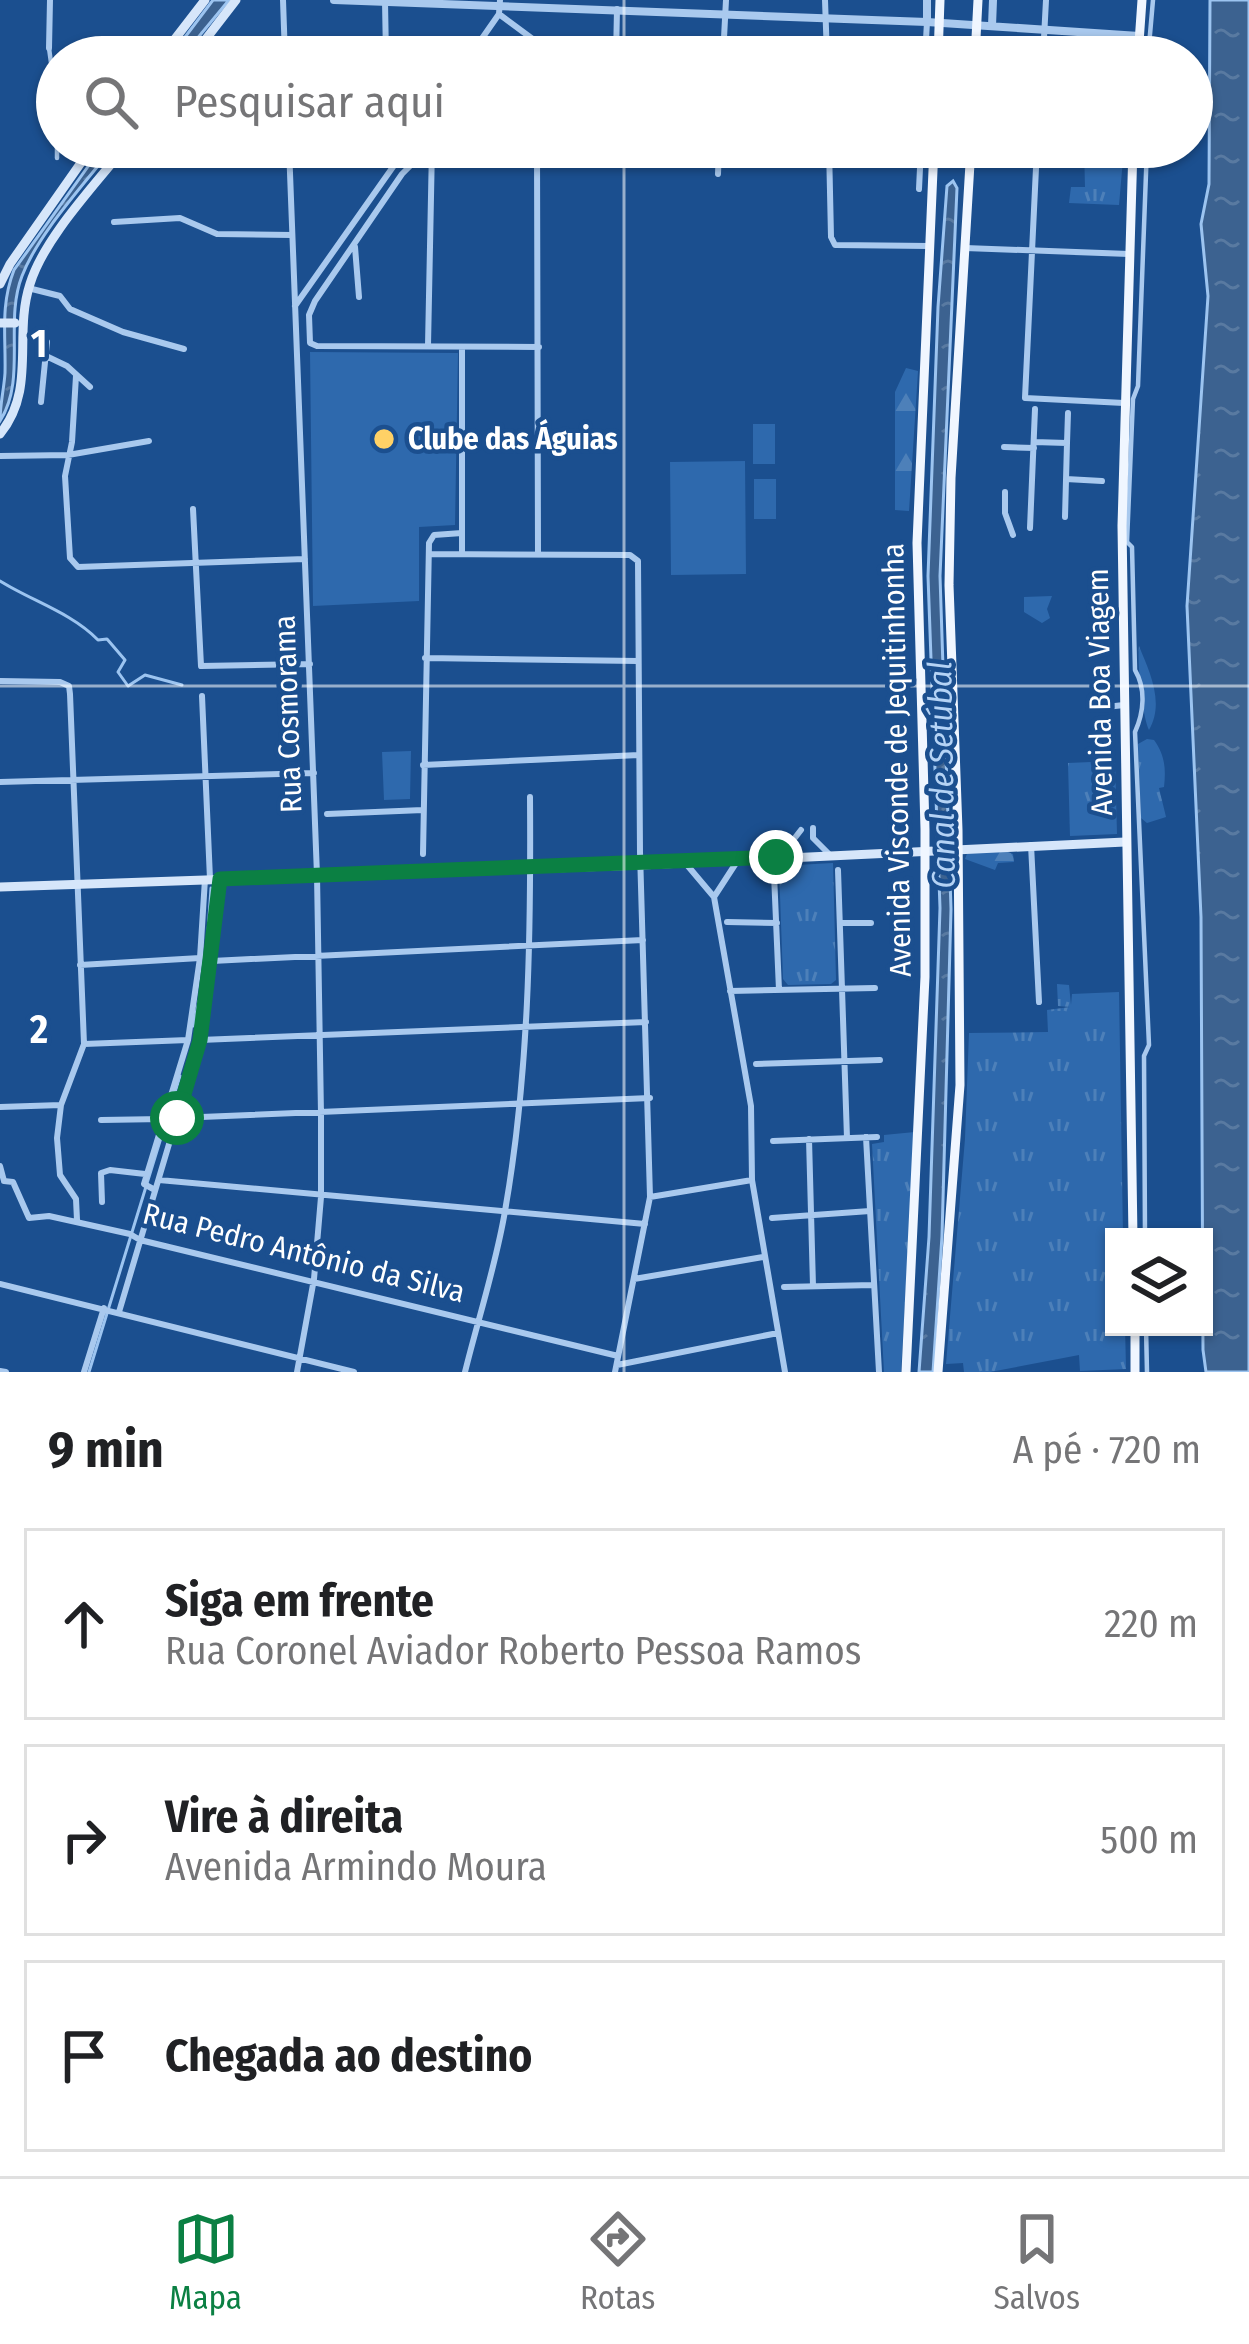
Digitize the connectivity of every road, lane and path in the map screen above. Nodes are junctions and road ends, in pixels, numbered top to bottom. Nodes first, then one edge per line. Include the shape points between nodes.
1 (50, 0) edge
2 (188, 0) edge
3 (206, 0) edge
4 (236, 0) edge
5 (283, 0) edge
6 (334, 0) edge
7 (725, 0) edge
8 (825, 0) edge
9 (927, 0) edge
10 (940, 0) edge
11 (978, 0) edge
12 (993, 0) edge
13 (1046, 0) edge
14 (1142, 0) edge
15 (1153, 0) edge
16 (385, 1) edge
17 (617, 4) edge
18 (500, 6) edge
19 (195, 13) junction
20 (725, 14) junction
21 (826, 19) junction
22 (927, 22) junction
23 (944, 23) junction
24 (974, 26) junction
25 (992, 26) junction
26 (1045, 30) junction
27 (49, 36) edge
28 (177, 36) edge
29 (208, 36) edge
30 (284, 36) edge
31 (386, 36) edge
32 (482, 36) edge
33 (534, 36) edge
34 (616, 36) edge
35 (724, 36) edge
36 (826, 36) edge
37 (926, 36) edge
38 (942, 36) edge
39 (974, 36) edge
40 (1045, 36) edge
41 (1126, 36) edge
42 (1139, 36) edge
43 (1150, 36) edge
44 (76, 168) edge
45 (109, 168) edge
46 (290, 168) edge
47 (393, 168) edge
48 (408, 168) edge
49 (431, 168) edge
50 (538, 168) edge
51 (718, 168) edge
52 (829, 168) edge
53 (920, 168) edge
54 (933, 168) edge
55 (969, 168) edge
56 (1036, 168) edge
57 (1132, 168) edge
58 (1146, 168) edge
59 (718, 174) dead end
60 (919, 189) dead end
61 (114, 222) dead end
62 (292, 235) junction
63 (355, 243) junction
64 (929, 246) junction
65 (965, 248) junction
66 (1031, 251) junction
67 (1130, 254) junction
68 (5, 262) edge
69 (0, 284) edge
70 (28, 288) junction
71 (359, 297) dead end
72 (295, 306) junction
73 (10, 323) edge
74 (47, 342) dead end
75 (428, 346) junction
76 (462, 347) junction
77 (539, 347) junction
78 (184, 349) dead end
79 (46, 356) junction
80 (76, 376) junction
81 (90, 387) dead end
82 (40, 402) dead end
83 (1125, 404) junction
84 (1036, 409) dead end
85 (1068, 413) dead end
86 (0, 434) edge
87 (148, 441) dead end
88 (1066, 443) junction
89 (1034, 445) junction
90 (1004, 447) dead end
91 (68, 455) junction
92 (0, 456) edge
93 (1066, 479) junction
94 (1102, 481) dead end
95 (1005, 492) dead end
96 (193, 508) dead end
97 (1065, 517) dead end
98 (1030, 528) dead end
99 (462, 533) junction
100 (1013, 535) dead end
101 (429, 554) junction
102 (462, 554) junction
103 (538, 554) junction
104 (305, 559) junction
105 (196, 566) junction
106 (425, 658) junction
107 (639, 661) junction
108 (310, 664) junction
109 (0, 681) edge
110 (202, 696) dead end
111 (1124, 705) junction
112 (1106, 707) dead end
113 (638, 755) junction
114 (423, 765) junction
115 (314, 773) junction
116 (207, 777) junction
117 (73, 780) junction
118 (0, 782) edge
119 (530, 797) dead end
120 (423, 810) junction
121 (326, 814) dead end
122 (1126, 842) junction
123 (1031, 845) junction
124 (955, 849) junction
125 (931, 850) junction
126 (423, 854) dead end
127 (830, 854) junction
128 (780, 856) junction
129 (740, 859) junction
130 (684, 862) junction
131 (641, 865) junction
132 (531, 867) junction
133 (838, 870) dead end
134 (774, 874) dead end
135 (317, 875) junction
136 (212, 879) junction
137 (76, 884) junction
138 (0, 886) edge
139 (714, 897) junction
140 (727, 922) dead end
141 (777, 923) junction
142 (840, 923) junction
143 (872, 923) dead end
144 (643, 940) junction
145 (529, 948) junction
146 (318, 953) junction
147 (200, 958) junction
148 (212, 961) junction
149 (80, 964) junction
150 (842, 988) junction
151 (874, 988) dead end
152 (779, 990) junction
153 (730, 992) junction
154 (1040, 1002) dead end
155 (646, 1022) junction
156 (526, 1025) junction
157 (320, 1034) junction
158 (188, 1040) junction
159 (200, 1040) junction
160 (84, 1044) junction
161 (845, 1060) junction
162 (880, 1060) dead end
163 (756, 1064) dead end
164 (650, 1098) junction
165 (519, 1104) junction
166 (61, 1105) junction
167 (0, 1107) edge
168 (321, 1114) junction
169 (177, 1118) junction
170 (164, 1119) junction
171 (101, 1120) dead end
172 (866, 1137) junction
173 (877, 1137) dead end
174 (847, 1138) junction
175 (808, 1139) junction
176 (773, 1141) dead end
177 (0, 1166) edge
178 (147, 1174) junction
179 (159, 1180) junction
180 (752, 1180) junction
181 (2, 1182) edge
182 (151, 1189) junction
183 (650, 1196) junction
184 (321, 1197) junction
185 (102, 1202) dead end
186 (870, 1211) junction
187 (505, 1213) junction
188 (810, 1216) junction
189 (772, 1219) dead end
190 (77, 1222) junction
191 (645, 1224) junction
192 (1133, 1228) edge
193 (1145, 1228) edge
194 (135, 1236) junction
195 (763, 1257) junction
196 (634, 1279) junction
197 (314, 1280) junction
198 (0, 1284) edge
199 (873, 1285) junction
200 (813, 1286) junction
201 (784, 1287) dead end
202 (111, 1310) junction
203 (478, 1322) junction
204 (778, 1333) junction
205 (1135, 1336) edge
206 (1147, 1336) edge
207 (300, 1358) junction
208 (617, 1364) edge
209 (84, 1372) edge
210 (297, 1372) edge
211 (354, 1372) edge
212 (465, 1372) edge
213 (785, 1372) edge
214 (879, 1372) edge
215 (906, 1372) edge
216 (938, 1372) edge
217 (1136, 1372) edge
218 (1147, 1372) edge

1 - 27 street
2 - 19 main road
3 - 19 main road
4 - 29 main road
5 - 30 street
6 - 16 street
7 - 20 street
8 - 21 street
9 - 22 street
10 - 23 main road
11 - 24 main road
12 - 25 street
13 - 26 street
14 - 42 main road
15 - 43 street
16 - 18 street
16 - 31 street
17 - 18 street
17 - 20 street
17 - 34 street
18 - 32 street
18 - 33 street
19 - 28 main road
20 - 21 street
20 - 35 street
21 - 22 street
21 - 36 street
22 - 23 street
22 - 37 street
23 - 24 street
23 - 38 main road
24 - 25 street
24 - 39 main road
25 - 26 street
26 - 40 street
26 - 41 street
44 - 68 main road
45 - 70 main road
46 - 62 street, Rua Cosmorama
47 - 72 street
48 - 63 street
49 - 75 street
50 - 77 street
51 - 59 street
52 - 64 street via 835,244
53 - 60 street
54 - 64 main road, Avenida Visconde de Jequitinhonha
55 - 65 main road, Avenida Visconde de Jequitinhonha
56 - 66 street
57 - 67 main road, Avenida Boa Viagem
58 - 193 street via 1127,536 1142,682 1135,732 1149,1046
61 - 62 street via 180,218 217,234
62 - 72 street, Rua Cosmorama
63 - 71 street
63 - 75 street via 312,306 309,340
64 - 125 main road, Avenida Visconde de Jequitinhonha via 916,543
65 - 66 street
65 - 124 main road, Avenida Visconde de Jequitinhonha via 949,585
66 - 67 street
66 - 83 street via 1025,398
67 - 83 main road, Avenida Boa Viagem
68 - 69 main road
70 - 73 main road
70 - 78 street via 60,296 70,309 123,332
72 - 104 street, Rua Cosmorama
73 - 86 main road via 22,391
74 - 79 street
75 - 76 street
76 - 77 street
76 - 99 street
77 - 103 street
79 - 80 street
79 - 82 street
80 - 81 street
80 - 91 street
83 - 111 main road, Avenida Boa Viagem
84 - 89 street
85 - 88 street
87 - 91 street
88 - 89 street
88 - 93 street
89 - 90 street
89 - 98 street
91 - 92 street
91 - 105 street via 70,558 78,567
93 - 94 street
93 - 97 street
95 - 100 street
96 - 105 street
99 - 101 street via 434,535
99 - 102 street
101 - 102 street
101 - 106 street
102 - 103 street
103 - 107 street via 636,558
104 - 105 street
104 - 108 street, Rua Cosmorama
105 - 108 street via 201,667
106 - 107 street
106 - 114 street
107 - 113 street
108 - 115 street, Rua Cosmorama
109 - 117 street via 68,686
110 - 116 street
111 - 112 street
111 - 122 main road, Avenida Boa Viagem
113 - 114 street
113 - 131 street
114 - 120 street
115 - 116 street
115 - 135 street, Rua Cosmorama
116 - 117 street
116 - 136 street
117 - 118 street
117 - 137 street
119 - 132 street
120 - 121 street
120 - 126 street
122 - 123 main road
122 - 192 main road, Avenida Boa Viagem
123 - 124 main road
123 - 154 street
124 - 125 main road
124 - 216 main road, Avenida Visconde de Jequitinhonha via 960,1085
125 - 127 main road
125 - 215 main road, Avenida Visconde de Jequitinhonha
127 - 128 main road
127 - 128 street via 813,833 800,833
128 - 129 main road
129 - 130 main road
129 - 139 street
130 - 131 main road
130 - 139 street
131 - 132 main road
131 - 144 street
132 - 135 main road
132 - 145 street
133 - 142 street
134 - 141 street
135 - 136 main road
135 - 146 street, Rua Cosmorama
136 - 137 main road
136 - 147 street
136 - 148 street
137 - 138 main road
137 - 149 street
139 - 153 street
140 - 141 street
141 - 152 street
142 - 143 street
142 - 150 street
144 - 145 street
144 - 155 street
145 - 146 street
145 - 156 street
146 - 148 street
146 - 157 street, Rua Cosmorama
147 - 149 street
147 - 158 street
148 - 159 street
149 - 160 street
150 - 151 street
150 - 152 street
150 - 161 street
152 - 153 street
153 - 180 street via 752,1106
155 - 156 street
155 - 164 street
156 - 157 street
156 - 165 street
157 - 159 street
157 - 168 street, Rua Cosmorama
158 - 160 street
158 - 170 street
159 - 169 street
160 - 166 street
161 - 162 street
161 - 163 street
161 - 174 street
164 - 165 street
164 - 183 street
165 - 168 street
165 - 187 street
166 - 167 street
166 - 190 street via 59,1166 76,1199
168 - 169 street
168 - 184 street, Rua Cosmorama
169 - 179 street
170 - 171 street
170 - 178 street
172 - 173 street
172 - 174 street
172 - 186 street
174 - 175 street
175 - 176 street
175 - 188 street
177 - 181 street
178 - 182 street
178 - 185 street via 104,1171
179 - 182 street
179 - 184 street
180 - 183 street
180 - 195 street
181 - 190 street, Rua Pedro Antônio da Silva via 13,1182 29,1218
182 - 194 street
183 - 191 street
184 - 187 street
184 - 197 street, Rua Cosmorama
186 - 188 street
186 - 199 street
187 - 191 street
187 - 203 street
188 - 189 street
188 - 200 street
190 - 194 street, Rua Pedro Antônio da Silva
191 - 196 street
194 - 197 street, Rua Pedro Antônio da Silva
194 - 202 street
195 - 196 street
195 - 204 street
196 - 208 street
197 - 203 street, Rua Pedro Antônio da Silva
197 - 207 street, Rua Cosmorama
198 - 202 street
199 - 200 street
199 - 214 street
200 - 201 street
202 - 207 street
202 - 209 street
203 - 208 street, Rua Pedro Antônio da Silva
203 - 212 street
204 - 208 street
204 - 213 street
205 - 217 main road
206 - 218 street
207 - 210 street, Rua Cosmorama
207 - 211 street

